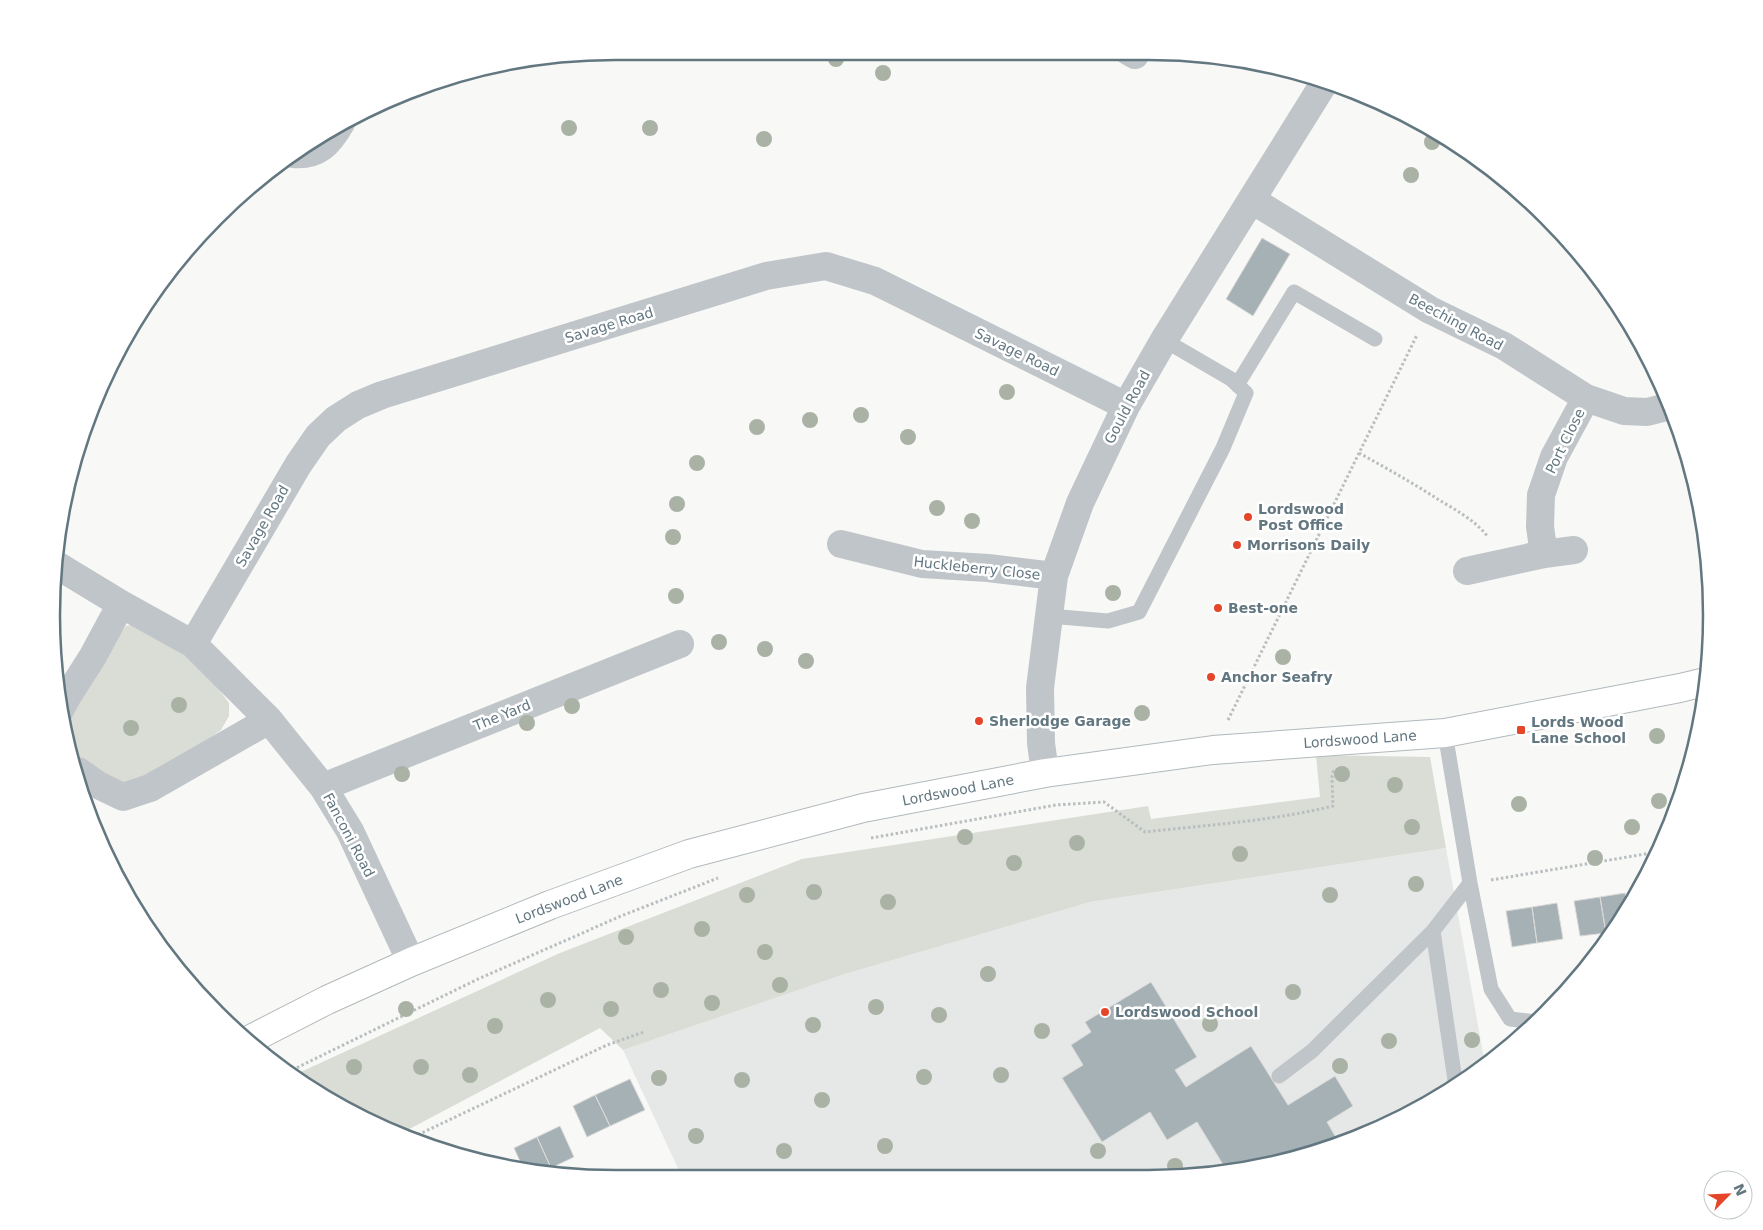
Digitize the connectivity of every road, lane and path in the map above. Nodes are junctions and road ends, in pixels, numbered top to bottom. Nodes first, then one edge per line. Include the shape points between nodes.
1 (1321, 88) edge
2 (328, 140) edge
3 (306, 155) edge
4 (1252, 200) junction
5 (1430, 310) junction
6 (1374, 339) dead end
7 (1164, 340) junction
8 (1237, 385) junction
9 (1586, 398) junction
10 (1126, 406) junction
11 (1663, 408) edge
12 (1359, 453) junction
13 (841, 544) dead end
14 (1574, 550) dead end
15 (1544, 554) junction
16 (1500, 564) junction
17 (62, 568) edge
18 (1467, 571) dead end
19 (1054, 576) junction
20 (122, 604) junction
21 (1049, 616) junction
22 (192, 644) junction
23 (680, 644) dead end
24 (1698, 684) edge
25 (67, 697) edge
26 (269, 720) junction
27 (1445, 733) junction
28 (1213, 750) junction
29 (1339, 765) dead end
30 (1045, 773) junction
31 (84, 775) edge
32 (324, 786) junction
33 (863, 839) dead end
34 (1649, 853) edge
35 (718, 878) dead end
36 (1470, 883) junction
37 (1433, 931) junction
38 (411, 962) junction
39 (1526, 1021) edge
40 (644, 1032) dead end
41 (255, 1037) edge
42 (296, 1068) edge
43 (1279, 1076) dead end
44 (1455, 1077) edge
45 (420, 1134) edge

1 - 4 street, Gould Road
2 - 3 street via 321,149
4 - 5 street, Beeching Road
4 - 7 street, Gould Road
5 - 9 street, Beeching Road via 1504,346
5 - 12 path
6 - 8 lane via 1294,292
7 - 8 lane
7 - 10 street, Gould Road
8 - 21 lane via 1246,393 1223,448 1139,612 1108,621
9 - 11 street, Beeching Road via 1624,411 1647,412
9 - 15 street, Port Close via 1554,457 1540,495
10 - 19 street, Gould Road via 1080,502
10 - 22 street, Savage Road via 875,281 826,266 766,276 382,395 336,419 318,436 298,466
12 - 16 path via 1476,524 1487,535
12 - 28 path
13 - 19 street, Huckleberry Close via 922,564
14 - 15 street
15 - 16 street
16 - 18 street
17 - 20 street, Fanconi Road
19 - 21 street, Gould Road
20 - 22 street, Fanconi Road
20 - 25 street
21 - 30 street, Gould Road via 1040,688
22 - 26 street, Fanconi Road
23 - 32 street, The Yard
24 - 27 street, Lordswood Lane
26 - 31 street via 150,788 123,797
26 - 32 street, Fanconi Road
27 - 28 street, Lordswood Lane
27 - 36 lane
28 - 30 street, Lordswood Lane
29 - 33 path via 1334,766 1332,776 1333,806 1315,810 1145,832 1104,802 1056,806
30 - 38 street, Lordswood Lane via 864,808 689,854 550,905
32 - 38 street, Fanconi Road via 350,831
34 - 36 path
35 - 42 path via 621,916 476,980
36 - 37 lane
36 - 39 lane via 1491,989 1510,1019
37 - 43 lane via 1312,1050
37 - 44 lane
38 - 41 street, Lordswood Lane
40 - 45 path via 607,1045

